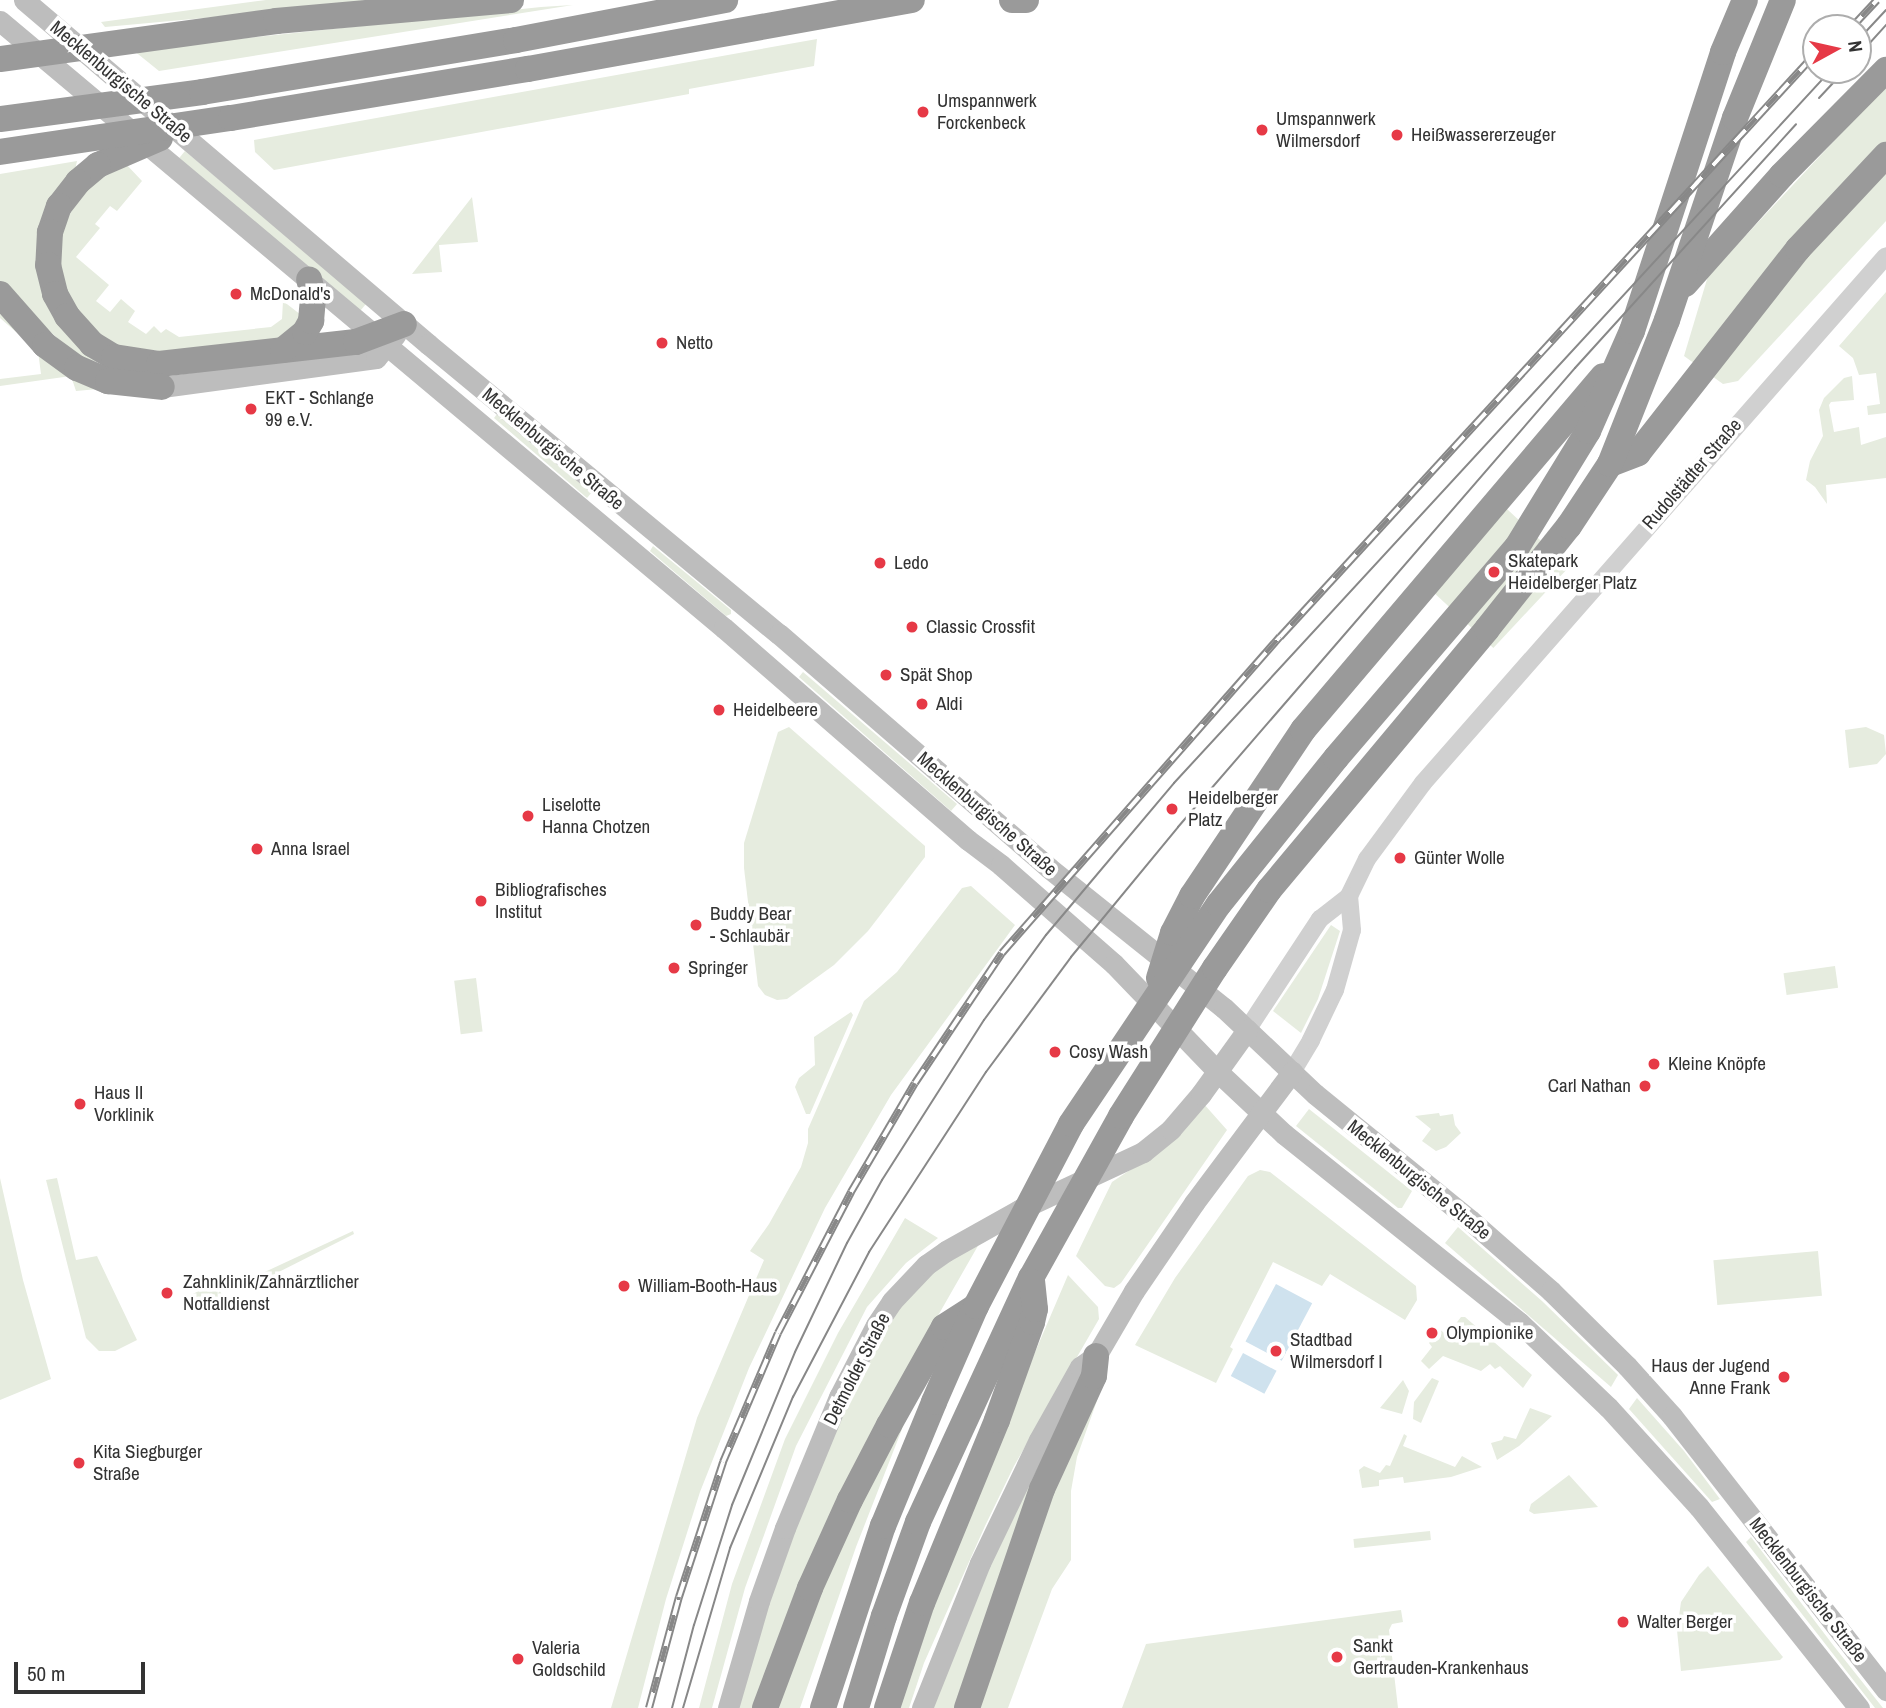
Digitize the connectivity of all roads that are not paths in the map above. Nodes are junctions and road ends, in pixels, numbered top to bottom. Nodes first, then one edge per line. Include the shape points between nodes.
1 (24, 0) edge
2 (511, 0) edge
3 (725, 0) edge
4 (912, 0) edge
5 (1012, 0) edge
6 (1026, 0) edge
7 (1745, 0) edge
8 (1783, 0) edge
9 (0, 21) edge
10 (81, 47) junction
11 (39, 54) junction
12 (0, 59) edge
13 (1886, 70) edge
14 (61, 72) junction
15 (0, 119) edge
16 (194, 123) junction
17 (0, 152) edge
18 (1886, 155) edge
19 (1886, 256) edge
20 (309, 279) junction
21 (0, 294) edge
22 (404, 324) junction
23 (380, 341) junction
24 (283, 350) junction
25 (162, 387) joint
26 (493, 398) junction
27 (474, 421) junction
28 (1610, 464) junction
29 (1349, 896) junction
30 (1153, 999) junction
31 (1247, 1030) junction
32 (1218, 1072) junction
33 (1292, 1072) junction
34 (1261, 1113) junction
35 (979, 1300) junction
36 (1024, 1317) junction
37 (1096, 1356) junction
38 (1886, 1690) edge
39 (728, 1708) edge
40 (765, 1708) edge
41 (823, 1708) edge
42 (856, 1708) edge
43 (887, 1708) edge
44 (922, 1708) edge
45 (967, 1708) edge
46 (1859, 1708) edge

1 - 10 main road, Mecklenburgische Straße
2 - 10 highway via 276,21
3 - 15 highway via 202,92
4 - 16 highway
5 - 6 highway
7 - 30 highway via 1723,52 1632,331 1564,475 1517,547 1319,779 1219,904
8 - 28 highway via 1735,118 1667,320
9 - 11 main road, Mecklenburgische Straße
10 - 11 highway
10 - 14 main road
10 - 22 main road, Mecklenburgische Straße
11 - 12 highway
11 - 14 main road, Mecklenburgische Straße
13 - 30 highway via 1773,185 1535,452 1303,730 1192,896 1173,933
14 - 20 main road, Mecklenburgische Straße
16 - 17 highway
16 - 24 highway via 98,165 78,182 59,206 47,249 55,294 92,344 114,357 159,364
18 - 28 highway via 1798,249 1638,453
19 - 29 street, Rudolstädter Straße via 1423,783 1367,859
20 - 23 main road, Mecklenburgische Straße
20 - 24 highway via 311,321
21 - 25 highway via 45,345 77,368 108,381
22 - 23 highway
22 - 26 main road, Mecklenburgische Straße
23 - 24 highway
23 - 25 main road via 376,358
23 - 27 main road, Mecklenburgische Straße
26 - 27 main road
26 - 31 main road, Mecklenburgische Straße
27 - 32 main road, Mecklenburgische Straße via 1098,949
28 - 36 highway via 1569,526 1269,890 1215,968 1121,1116 1031,1278 1035,1309
29 - 31 street, Rudolstädter Straße via 1320,919
29 - 33 street via 1352,930 1335,990
30 - 35 highway via 1071,1124
31 - 32 main road, Detmolder Straße
31 - 33 main road, Mecklenburgische Straße
32 - 34 main road, Mecklenburgische Straße
32 - 39 main road, Detmolder Straße via 1171,1129 1143,1152 1019,1210 946,1251 892,1301 839,1396 785,1528
33 - 34 main road
33 - 38 main road, Mecklenburgische Straße via 1470,1220 1628,1366 1722,1477
34 - 37 main road via 1167,1243
34 - 46 main road, Mecklenburgische Straße via 1493,1300 1585,1385 1699,1507
35 - 40 highway via 944,1327 889,1425 810,1588
35 - 41 highway via 883,1526
36 - 42 highway via 918,1522
36 - 43 highway via 997,1420 922,1603
37 - 44 main road via 1080,1367 1020,1478 958,1612
37 - 45 highway via 1094,1376 1042,1489

